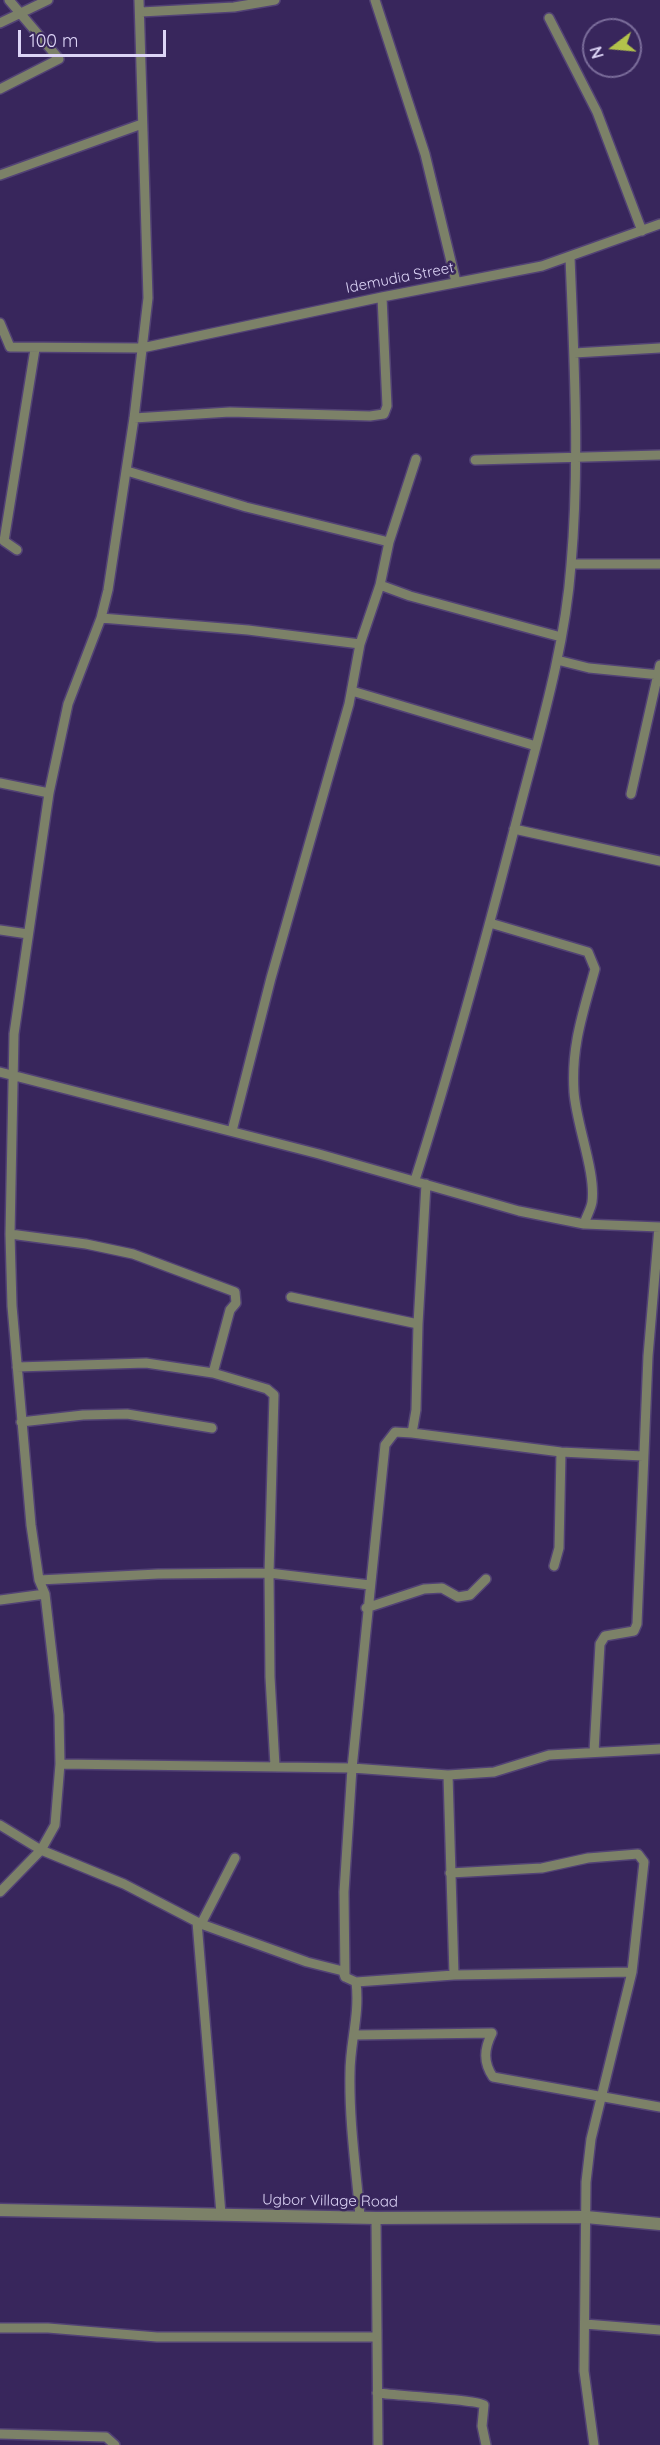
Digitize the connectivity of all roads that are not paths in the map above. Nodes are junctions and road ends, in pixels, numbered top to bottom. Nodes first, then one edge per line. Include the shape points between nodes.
1 (9, 0) edge
2 (48, 0) edge
3 (139, 0) edge
4 (274, 0) edge
5 (375, 0) edge
6 (234, 3) edge
7 (20, 11) junction
8 (141, 12) junction
9 (549, 18) dead end
10 (0, 23) edge
11 (0, 89) edge
12 (142, 124) junction
13 (0, 175) edge
14 (660, 224) edge
15 (642, 231) junction
16 (570, 257) junction
17 (456, 282) junction
18 (382, 297) junction
19 (0, 323) edge
20 (142, 348) junction
21 (660, 348) edge
22 (35, 349) junction
23 (574, 353) junction
24 (134, 418) junction
25 (660, 455) edge
26 (574, 458) junction
27 (417, 459) dead end
28 (475, 460) dead end
29 (127, 471) junction
30 (388, 542) junction
31 (17, 550) dead end
32 (572, 564) junction
33 (660, 564) edge
34 (380, 585) junction
35 (101, 618) junction
36 (561, 637) junction
37 (360, 644) junction
38 (556, 660) junction
39 (660, 671) edge
40 (352, 691) junction
41 (536, 746) junction
42 (0, 783) edge
43 (49, 793) junction
44 (631, 794) dead end
45 (514, 829) junction
46 (660, 861) edge
47 (490, 922) junction
48 (0, 930) edge
49 (28, 934) junction
50 (0, 1072) edge
51 (13, 1073) junction
52 (232, 1131) junction
53 (415, 1180) junction
54 (426, 1184) junction
55 (584, 1224) junction
56 (660, 1227) edge
57 (10, 1234) junction
58 (291, 1297) dead end
59 (418, 1324) junction
60 (17, 1367) junction
61 (213, 1373) junction
62 (21, 1422) junction
63 (212, 1428) dead end
64 (412, 1433) junction
65 (561, 1452) junction
66 (643, 1456) junction
67 (554, 1566) dead end
68 (269, 1573) junction
69 (486, 1579) dead end
70 (39, 1580) junction
71 (370, 1585) junction
72 (45, 1594) junction
73 (0, 1600) edge
74 (366, 1608) junction
75 (660, 1749) edge
76 (594, 1752) junction
77 (60, 1764) junction
78 (275, 1766) junction
79 (352, 1768) junction
80 (448, 1775) junction
81 (0, 1825) edge
82 (41, 1850) junction
83 (235, 1858) dead end
84 (450, 1874) junction
85 (0, 1892) edge
86 (199, 1923) junction
87 (632, 1972) junction
88 (454, 1975) junction
89 (345, 1977) junction
90 (356, 1982) junction
91 (356, 2035) junction
92 (602, 2096) junction
93 (660, 2107) edge
94 (0, 2210) edge
95 (221, 2214) junction
96 (360, 2216) junction
97 (586, 2217) junction
98 (376, 2218) junction
99 (660, 2224) edge
100 (585, 2324) junction
101 (0, 2328) edge
102 (660, 2330) edge
103 (376, 2337) junction
104 (377, 2393) junction
105 (0, 2434) edge
106 (115, 2445) edge
107 (378, 2445) edge
108 (486, 2445) edge
109 (594, 2445) edge

1 - 7 street
2 - 7 street
3 - 8 street
4 - 6 street
5 - 17 street via 425,154
6 - 8 street
7 - 10 street
7 - 11 street via 59,59
8 - 12 street
9 - 15 street via 597,112
12 - 13 street
12 - 20 street via 148,298
14 - 15 street, Idemudia Street
15 - 16 street, Idemudia Street
16 - 17 street, Idemudia Street
16 - 23 street
17 - 18 street, Idemudia Street
18 - 20 street, Idemudia Street
18 - 24 street via 387,406 384,414 230,412
19 - 22 street, Idemudia Street via 10,347
20 - 22 street, Idemudia Street
20 - 24 street
21 - 23 street
22 - 31 street via 4,541
23 - 26 street
24 - 29 street
25 - 26 street
26 - 28 street
26 - 32 street
27 - 30 street
29 - 30 street via 246,507
29 - 35 street
30 - 34 street
32 - 33 street
32 - 36 street
34 - 36 street
34 - 37 street
35 - 37 street
35 - 43 street via 68,704
36 - 38 street
37 - 40 street
38 - 39 street via 589,668
38 - 41 street
39 - 44 street
40 - 41 street
40 - 52 street
41 - 45 street
42 - 43 street
43 - 49 street
45 - 46 street
45 - 47 street
47 - 53 street via 456,1052
47 - 55 street via 521,934 572,945 588,952 595,963 574,1044 575,1106 592,1202
48 - 49 street
49 - 51 street via 14,1034
50 - 51 street
51 - 52 street
51 - 57 street
52 - 53 street
53 - 54 street
54 - 55 street via 519,1211
54 - 59 street
55 - 56 street
56 - 66 street
57 - 60 street
57 - 61 street via 133,1254 235,1292 236,1303 230,1310
58 - 59 street
59 - 64 street
60 - 61 street via 146,1363
60 - 62 street
61 - 68 street via 267,1389 274,1395
62 - 63 street via 127,1414
62 - 70 street
64 - 65 street
64 - 71 street via 395,1432 385,1445
65 - 66 street
65 - 67 street via 559,1548
66 - 76 street via 637,1624 634,1631 605,1636 600,1644
68 - 70 street
68 - 71 street
68 - 78 street
69 - 74 street via 470,1595 458,1597 442,1588 424,1589
70 - 72 street
71 - 74 street
72 - 73 street
72 - 77 street via 59,1715
74 - 79 street
75 - 76 street
76 - 80 street via 549,1755 494,1772
77 - 78 street
77 - 82 street via 55,1825
78 - 79 street
79 - 80 street
79 - 89 street via 344,1892
80 - 84 street
81 - 82 street
82 - 85 street
82 - 86 street via 124,1884
83 - 86 street
84 - 87 street via 542,1868 588,1858 638,1854 644,1862
84 - 88 street
86 - 89 street via 343,1971
86 - 95 street
87 - 88 street
87 - 92 street
88 - 90 street
89 - 90 street
90 - 91 street
91 - 92 street via 492,2033 485,2065 493,2077
91 - 96 street via 350,2072
92 - 93 street
92 - 97 street via 591,2139
94 - 95 street, Ugbor Village Road
95 - 96 street, Ugbor Village Road
96 - 98 street, Ugbor Village Road
97 - 98 street, Ugbor Village Road
97 - 99 street, Ugbor Village Road
97 - 100 street
98 - 103 street
100 - 102 street
100 - 109 street via 584,2372
101 - 103 street via 157,2337
103 - 104 street
104 - 107 street
104 - 108 street via 478,2401 484,2405 482,2426
105 - 106 street via 106,2436

